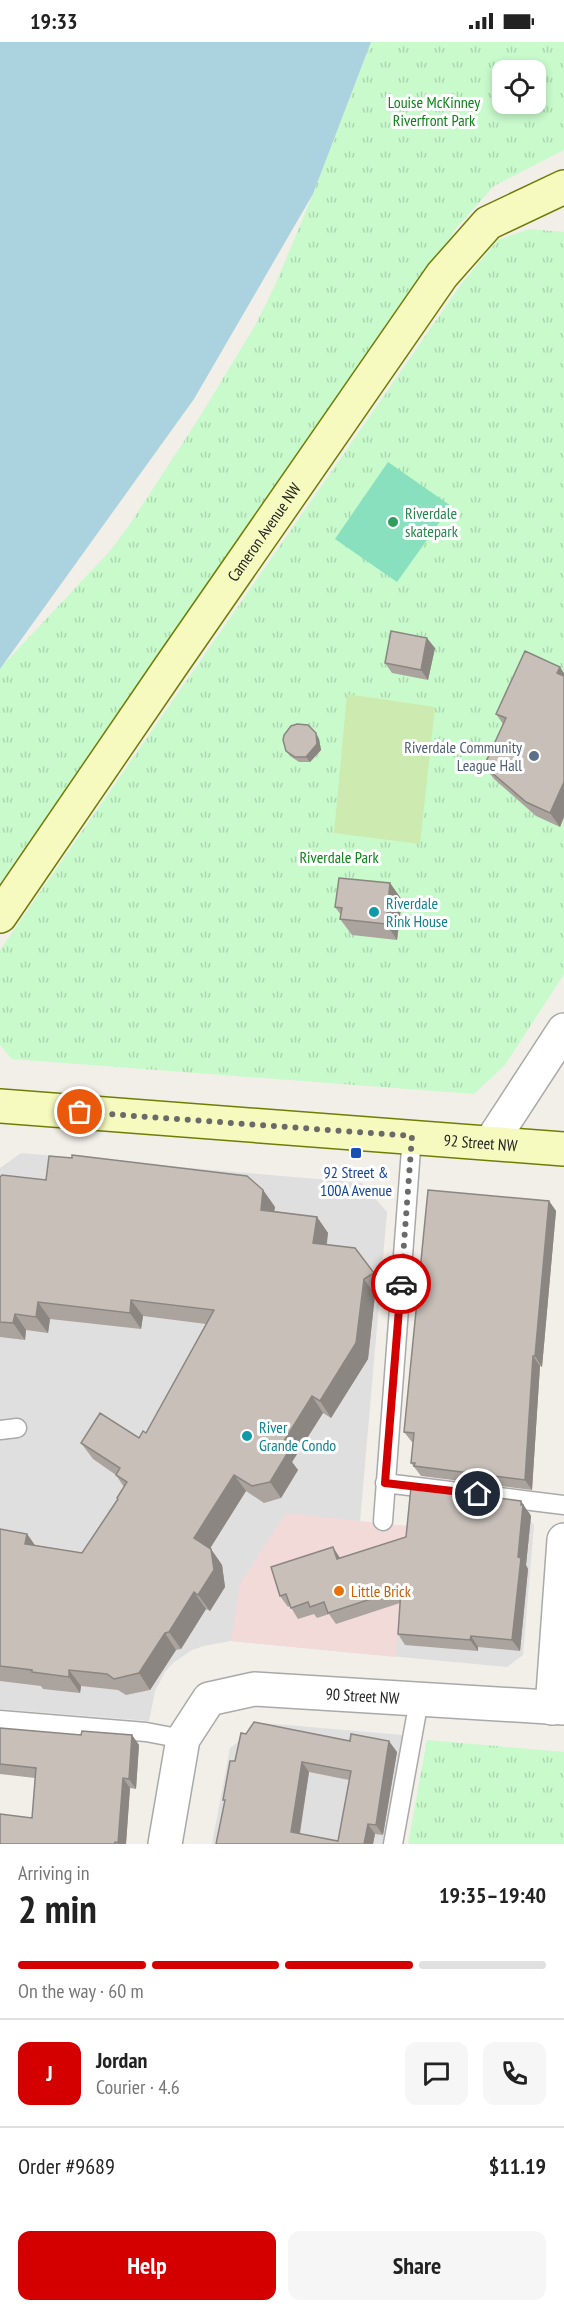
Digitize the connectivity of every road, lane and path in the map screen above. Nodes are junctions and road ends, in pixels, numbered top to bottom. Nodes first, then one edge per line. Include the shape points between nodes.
1 (559, 194) edge
2 (0, 916) edge
3 (564, 1030) edge
4 (0, 1106) edge
5 (412, 1136) junction
6 (491, 1142) junction
7 (564, 1149) edge
8 (385, 1483) junction
9 (564, 1504) edge
10 (383, 1521) dead end
11 (564, 1540) edge
12 (419, 1700) junction
13 (558, 1708) edge
14 (0, 1720) edge
15 (183, 1739) junction
16 (165, 1844) edge
17 (393, 1844) edge

1 - 2 street, Cameron Avenue NW via 488,223 442,275
3 - 6 street
4 - 5 street, 92 Street NW
5 - 6 street, 92 Street NW
5 - 8 lane
6 - 7 street, 92 Street NW
8 - 9 lane
8 - 10 lane
11 - 13 street
12 - 13 street, 90 Street NW
12 - 15 street, 90 Street NW via 254,1689 209,1699
12 - 17 lane
14 - 15 lane via 146,1732
15 - 16 street

